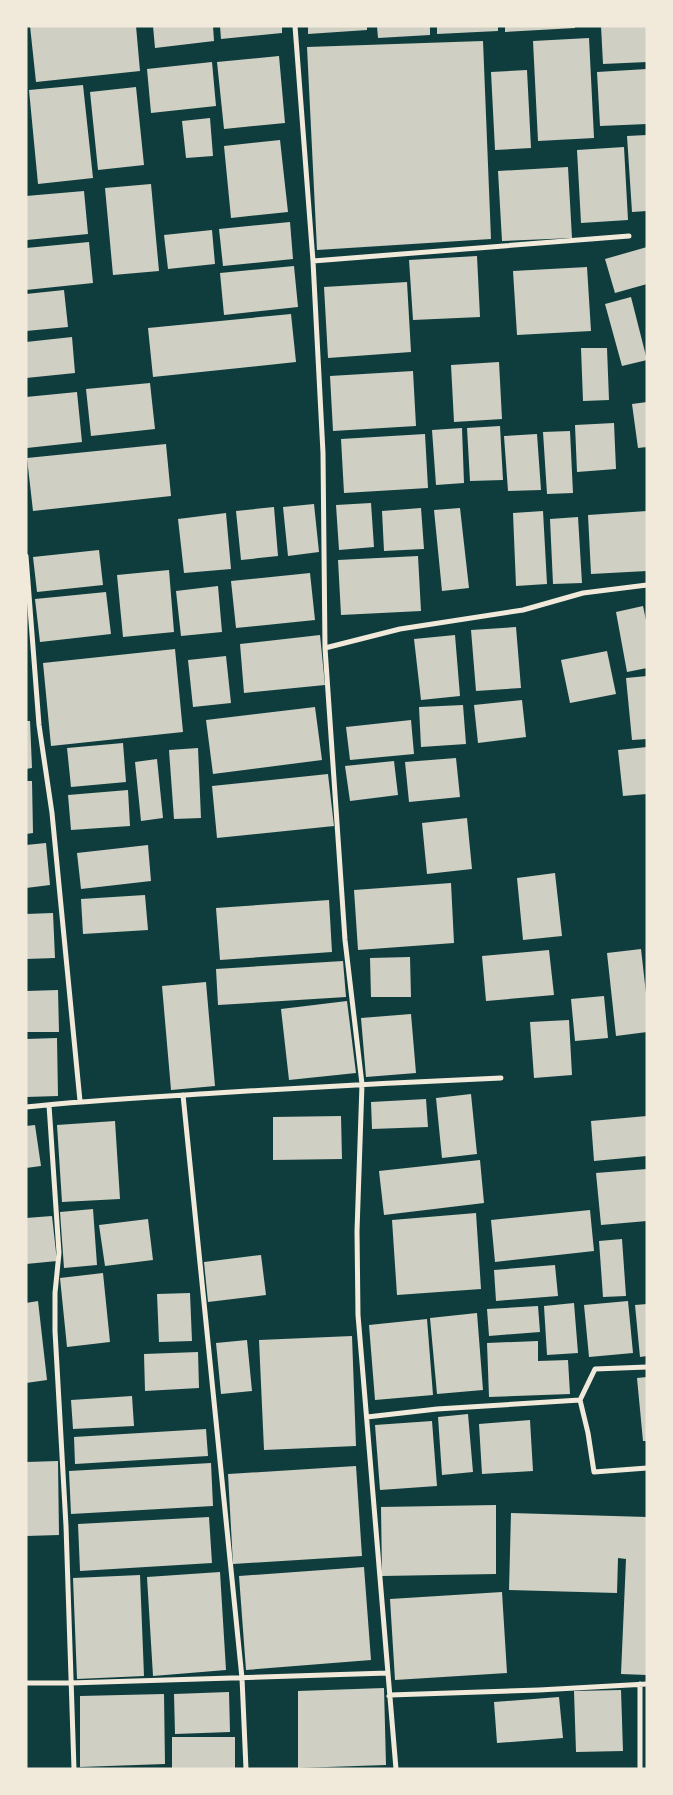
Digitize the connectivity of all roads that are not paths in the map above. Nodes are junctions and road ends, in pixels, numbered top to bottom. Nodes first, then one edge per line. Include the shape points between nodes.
1 (295, 26) edge
2 (629, 236) dead end
3 (313, 261) junction
4 (26, 556) edge
5 (27, 566) edge
6 (647, 585) edge
7 (325, 648) junction
8 (501, 1078) dead end
9 (362, 1084) junction
10 (183, 1095) junction
11 (80, 1102) junction
12 (49, 1105) junction
13 (26, 1107) edge
14 (647, 1367) edge
15 (580, 1400) junction
16 (367, 1417) junction
17 (647, 1468) edge
18 (388, 1673) junction
19 (242, 1678) junction
20 (26, 1683) edge
21 (70, 1683) junction
22 (640, 1684) junction
23 (647, 1684) edge
24 (389, 1696) junction
25 (74, 1769) edge
26 (246, 1769) edge
27 (396, 1769) edge
28 (640, 1769) edge

1 - 3 street
2 - 3 street
3 - 7 street via 323,453
4 - 5 street
5 - 11 street via 39,725 52,813
6 - 7 street via 582,593 523,610 400,629
7 - 9 street via 345,940
8 - 9 street
9 - 10 street
9 - 16 street via 358,1315
10 - 11 street
10 - 19 street
11 - 12 street
12 - 13 street
12 - 21 street via 59,1253 55,1331 66,1526
14 - 15 street via 595,1369
15 - 16 street
15 - 17 street via 594,1472
16 - 18 street
18 - 19 street
18 - 24 street
19 - 21 street
19 - 26 street
20 - 21 street
21 - 25 street
22 - 23 street
22 - 24 street
22 - 28 street
24 - 27 street

